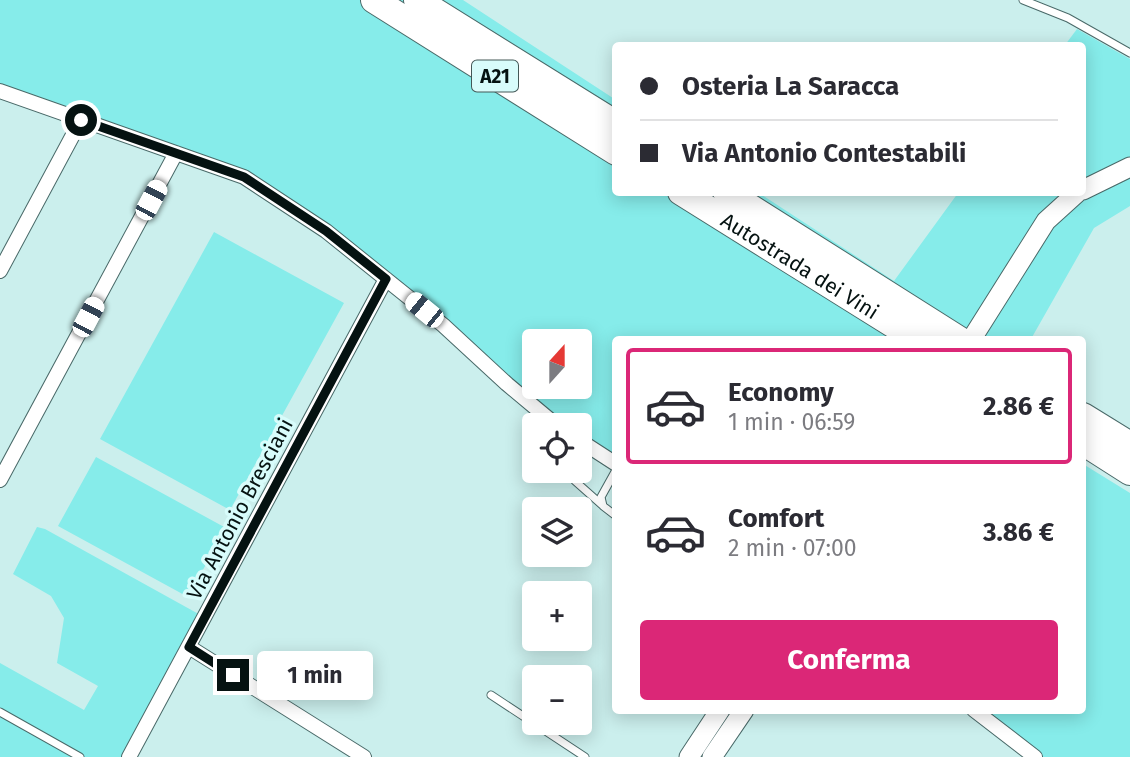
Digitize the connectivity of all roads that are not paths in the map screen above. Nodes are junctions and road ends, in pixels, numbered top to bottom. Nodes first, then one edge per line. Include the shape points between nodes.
1 (374, 0) edge
2 (417, 0) edge
3 (1023, 0) edge
4 (1130, 52) edge
5 (0, 91) edge
6 (81, 120) junction
7 (612, 122) edge
8 (612, 149) edge
9 (176, 153) junction
10 (1130, 167) edge
11 (1086, 189) edge
12 (687, 196) edge
13 (732, 196) edge
14 (1074, 196) edge
15 (0, 271) edge
16 (386, 279) junction
17 (912, 336) edge
18 (954, 336) edge
19 (973, 336) edge
20 (540, 413) edge
21 (1086, 418) edge
22 (1086, 444) edge
23 (1130, 445) edge
24 (592, 448) edge
25 (612, 461) edge
26 (1130, 471) edge
27 (612, 477) edge
28 (0, 480) edge
29 (577, 483) edge
30 (603, 506) junction
31 (612, 513) edge
32 (189, 647) junction
33 (491, 695) dead end
34 (0, 712) edge
35 (717, 714) edge
36 (741, 714) edge
37 (979, 714) edge
38 (80, 757) edge
39 (129, 757) edge
40 (364, 757) edge
41 (585, 757) edge
42 (689, 757) edge
43 (712, 757) edge
44 (1035, 757) edge

1 - 8 highway, A21
2 - 7 highway, A21
3 - 4 lane
5 - 6 street
6 - 9 street
6 - 15 street
9 - 16 street via 244,177 326,231
9 - 28 street
10 - 11 main road
12 - 17 highway, Autostrada dei Vini
13 - 18 highway, Autostrada dei Vini
14 - 19 main road via 1046,222
16 - 20 street
16 - 32 street, Via Antonio Bresciani
21 - 23 highway
22 - 26 highway
24 - 25 street
27 - 30 lane via 601,497
29 - 30 lane
30 - 31 lane
32 - 39 street, Via Antonio Bresciani
32 - 40 street
33 - 41 lane
34 - 38 lane
35 - 42 main road
36 - 43 main road
37 - 44 street

